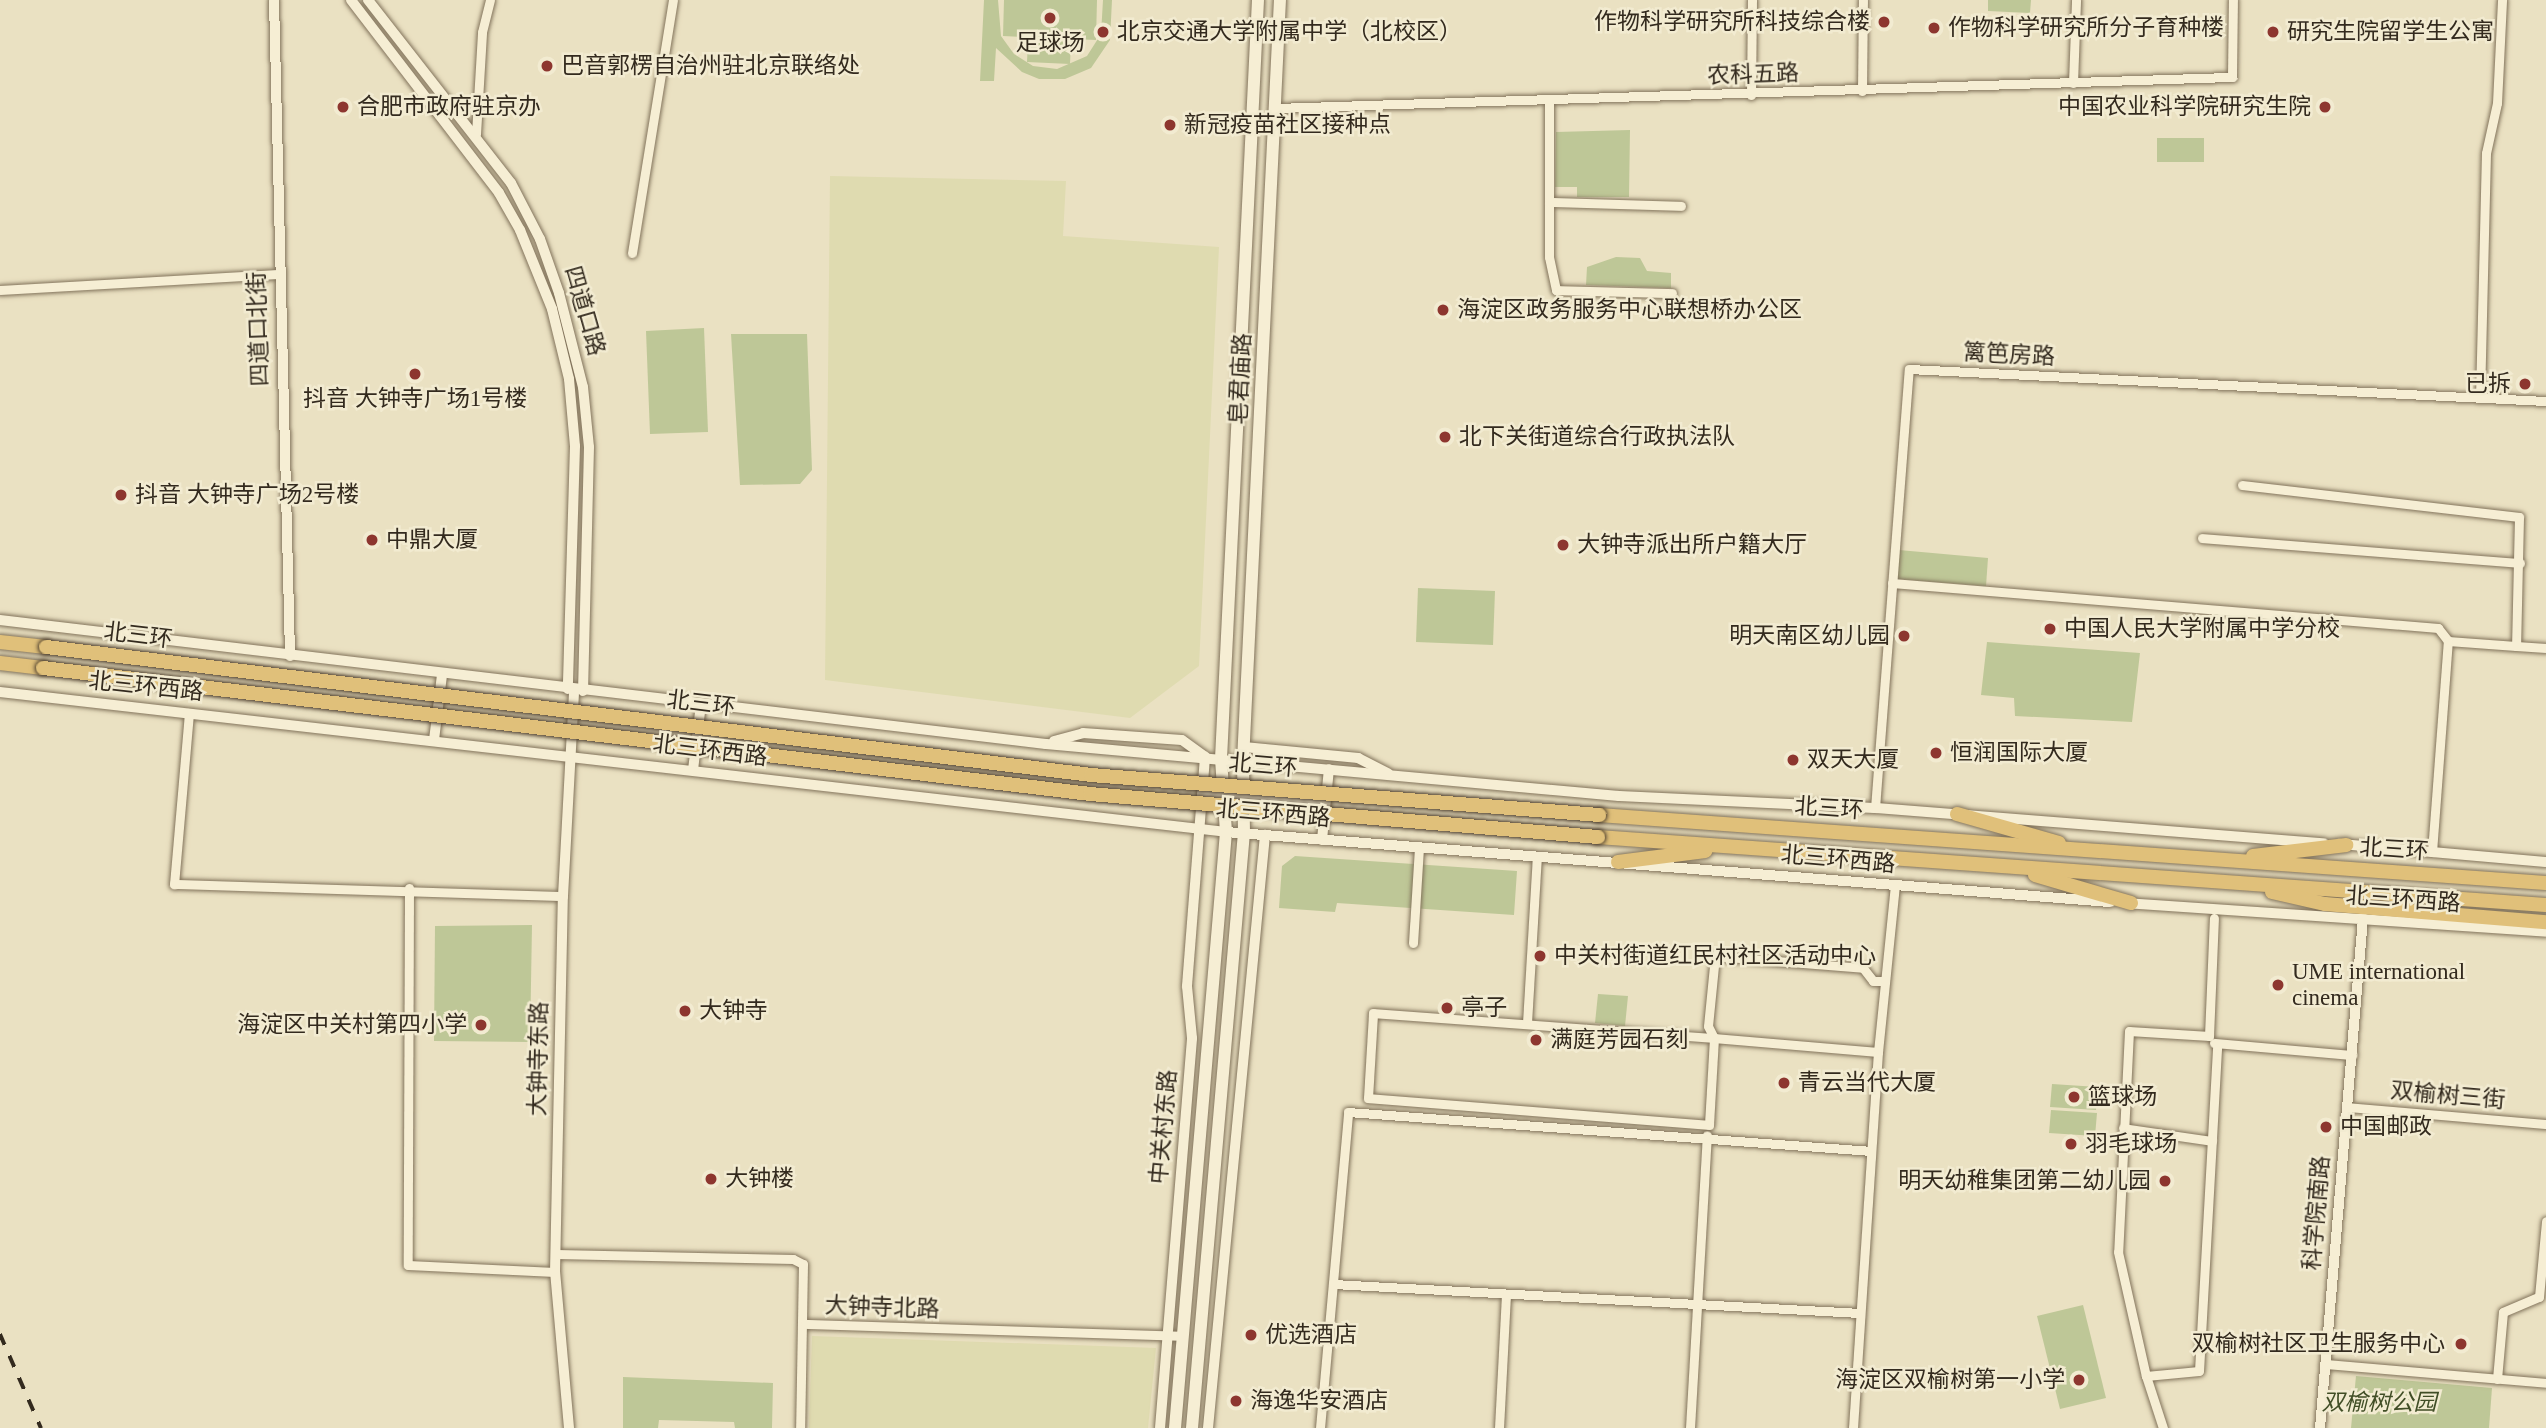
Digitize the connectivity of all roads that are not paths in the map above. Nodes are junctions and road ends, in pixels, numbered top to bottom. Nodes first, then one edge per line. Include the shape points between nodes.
1 (274, 0) edge
2 (351, 0) edge
3 (368, 0) edge
4 (490, 0) edge
5 (673, 0) edge
6 (1258, 0) edge
7 (1280, 0) edge
8 (1752, 0) edge
9 (1863, 0) edge
10 (2076, 0) edge
11 (2233, 0) edge
12 (2502, 0) edge
13 (2073, 83) junction
14 (1862, 91) junction
15 (1751, 94) junction
16 (1549, 101) junction
17 (1275, 108) junction
18 (475, 134) junction
19 (1549, 202) junction
20 (1681, 206) dead end
21 (632, 253) dead end
22 (278, 274) junction
23 (0, 290) edge
24 (1672, 293) dead end
25 (2480, 398) junction
26 (2546, 401) edge
27 (2242, 485) dead end
28 (2202, 538) dead end
29 (2520, 563) junction
30 (1892, 583) junction
31 (0, 620) edge
32 (2448, 641) junction
33 (0, 642) edge
34 (2516, 646) junction
35 (2546, 648) edge
36 (290, 656) junction
37 (0, 663) edge
38 (442, 675) junction
39 (575, 690) junction
40 (0, 692) edge
41 (701, 704) junction
42 (189, 713) junction
43 (434, 740) junction
44 (1243, 754) junction
45 (570, 756) junction
46 (1205, 757) junction
47 (1221, 759) junction
48 (1329, 769) junction
49 (693, 771) junction
50 (1391, 775) junction
51 (1202, 795) junction
52 (1223, 796) junction
53 (1243, 798) junction
54 (1325, 806) junction
55 (1875, 808) junction
56 (1957, 814) junction
57 (1199, 829) junction
58 (1226, 832) junction
59 (1244, 833) junction
60 (1265, 835) junction
61 (1322, 840) junction
62 (2346, 845) junction
63 (1419, 847) junction
64 (1738, 847) junction
65 (2087, 851) junction
66 (2432, 852) junction
67 (1537, 857) junction
68 (2221, 860) junction
69 (1618, 862) junction
70 (2546, 862) edge
71 (2010, 868) junction
72 (2222, 881) junction
73 (2546, 883) edge
74 (1895, 886) junction
75 (409, 888) junction
76 (563, 896) junction
77 (2131, 903) junction
78 (2546, 905) edge
79 (2214, 918) dead end
80 (2363, 918) junction
81 (2546, 922) edge
82 (2546, 932) edge
83 (1413, 943) dead end
84 (1885, 981) junction
85 (1527, 1023) junction
86 (2209, 1036) junction
87 (1714, 1038) junction
88 (2217, 1046) junction
89 (1878, 1052) junction
90 (2351, 1055) junction
91 (2347, 1107) junction
92 (2546, 1124) edge
93 (2123, 1128) junction
94 (1707, 1135) junction
95 (2212, 1141) junction
96 (1871, 1151) junction
97 (2546, 1221) edge
98 (556, 1254) junction
99 (555, 1272) junction
100 (1333, 1284) junction
101 (1506, 1294) junction
102 (1695, 1306) junction
103 (1860, 1313) junction
104 (805, 1324) junction
105 (1168, 1336) junction
106 (1183, 1336) junction
107 (2326, 1364) junction
108 (2146, 1376) junction
109 (2497, 1379) junction
110 (2546, 1383) edge
111 (569, 1428) edge
112 (800, 1428) edge
113 (1160, 1428) edge
114 (1175, 1428) edge
115 (1192, 1428) edge
116 (1208, 1428) edge
117 (1320, 1428) edge
118 (1499, 1428) edge
119 (1689, 1428) edge
120 (1853, 1428) edge
121 (2163, 1428) edge
122 (2320, 1428) edge

1 - 22 street, 四道口北街
2 - 39 street, 四道口路 via 499,194 520,230 552,309 569,379 575,446
3 - 18 street, 四道口路
4 - 18 street via 482,32
5 - 21 street
6 - 47 main road, 皂君庙路
7 - 17 main road, 皂君庙路
8 - 15 street
9 - 14 street
10 - 13 street
11 - 13 street, 农科五路 via 2232,77
12 - 25 street via 2497,103 2486,153
13 - 14 street, 农科五路
14 - 15 street, 农科五路
15 - 16 street, 农科五路
16 - 17 street, 农科五路
16 - 19 street
17 - 44 main road, 皂君庙路
18 - 39 street, 四道口路 via 511,183 540,239 582,378 589,447
19 - 20 street
19 - 24 street via 1549,257 1556,290
22 - 23 street
22 - 36 street, 四道口北街
25 - 26 street, 篱笆房路
25 - 30 street, 篱笆房路 via 1909,369
27 - 29 street via 2519,517
28 - 29 street
29 - 34 street
30 - 32 street via 2438,628
30 - 55 street, 篱笆房路
31 - 36 street, 北三环西路
32 - 34 street
32 - 66 street
33 - 65 highway, 北三环, bridge via 1091,775
34 - 35 street
36 - 38 street, 北三环西路
37 - 64 highway, 北三环, bridge via 1090,794
38 - 39 street, 北三环西路
38 - 43 street
39 - 41 street, 北三环西路
39 - 45 street, 大钟寺东路
40 - 42 street, 北三环西路
41 - 46 street, 北三环西路 via 1046,744 1083,733 1182,740
41 - 49 street
42 - 43 street, 北三环西路
42 - 75 street via 174,884
43 - 45 street, 北三环西路
44 - 47 street
44 - 48 street
44 - 50 street via 1358,758
44 - 53 main road, 皂君庙路
45 - 49 street, 北三环西路
45 - 76 street, 大钟寺东路
46 - 47 street
46 - 51 street, 中关村东路
47 - 52 main road, 皂君庙路
48 - 50 street
48 - 54 street
49 - 57 street, 北三环西路
50 - 55 street via 1619,796
51 - 52 street
51 - 57 street, 中关村东路
52 - 53 street
52 - 58 main road, 中关村东路
53 - 54 street
53 - 59 main road, 皂君庙路
54 - 61 street
55 - 56 street
56 - 62 street
56 - 65 highway
57 - 58 street, 北三环西路
57 - 105 street, 中关村东路 via 1187,986 1192,1038
58 - 59 street, 北三环西路
58 - 106 main road, 中关村东路
59 - 60 street, 北三环西路
59 - 115 main road
60 - 61 street, 北三环西路
60 - 116 street
61 - 63 street, 北三环西路
62 - 66 street
62 - 68 highway
63 - 67 street, 北三环西路
63 - 83 street
64 - 69 highway
64 - 71 highway, 北三环
65 - 68 highway, 北三环
66 - 70 street
67 - 69 street, 北三环西路
67 - 85 street
68 - 73 highway, 北三环
69 - 74 street, 北三环西路
71 - 72 highway, 北三环
71 - 77 highway
72 - 78 highway, 北三环
72 - 81 highway via 2325,904
74 - 77 street, 北三环西路
74 - 84 street
75 - 76 street
75 - 99 street via 408,1265
76 - 98 street, 大钟寺东路
77 - 80 street, 北三环西路
79 - 86 street
80 - 82 street, 北三环西路
80 - 90 street, 科学院南路
84 - 87 street via 1873,981 1863,968 1715,956 1708,1026
84 - 89 street
85 - 87 street
85 - 87 street via 1373,1013 1368,1098 1709,1125
86 - 88 street
86 - 93 street via 2129,1031
87 - 89 street
88 - 90 street
88 - 95 street
89 - 96 street
90 - 91 street, 科学院南路
91 - 92 street, 双榆树三街
91 - 107 street, 科学院南路
93 - 95 street
93 - 108 street via 2118,1252
94 - 96 street
94 - 100 street via 1348,1112
94 - 102 street
95 - 108 street via 2199,1371
96 - 103 street
97 - 109 street via 2539,1297 2503,1312
98 - 99 street, 大钟寺东路
98 - 104 street, 大钟寺北路 via 793,1259 803,1264
99 - 111 street, 大钟寺东路
100 - 101 street
100 - 117 street
101 - 102 street
101 - 118 street
102 - 103 street
102 - 119 street
103 - 120 street
104 - 105 street, 大钟寺北路
104 - 112 street
105 - 106 street, 大钟寺北路
105 - 113 street, 中关村东路
106 - 114 main road, 中关村东路
107 - 109 street
107 - 122 street, 科学院南路
108 - 121 street
109 - 110 street

